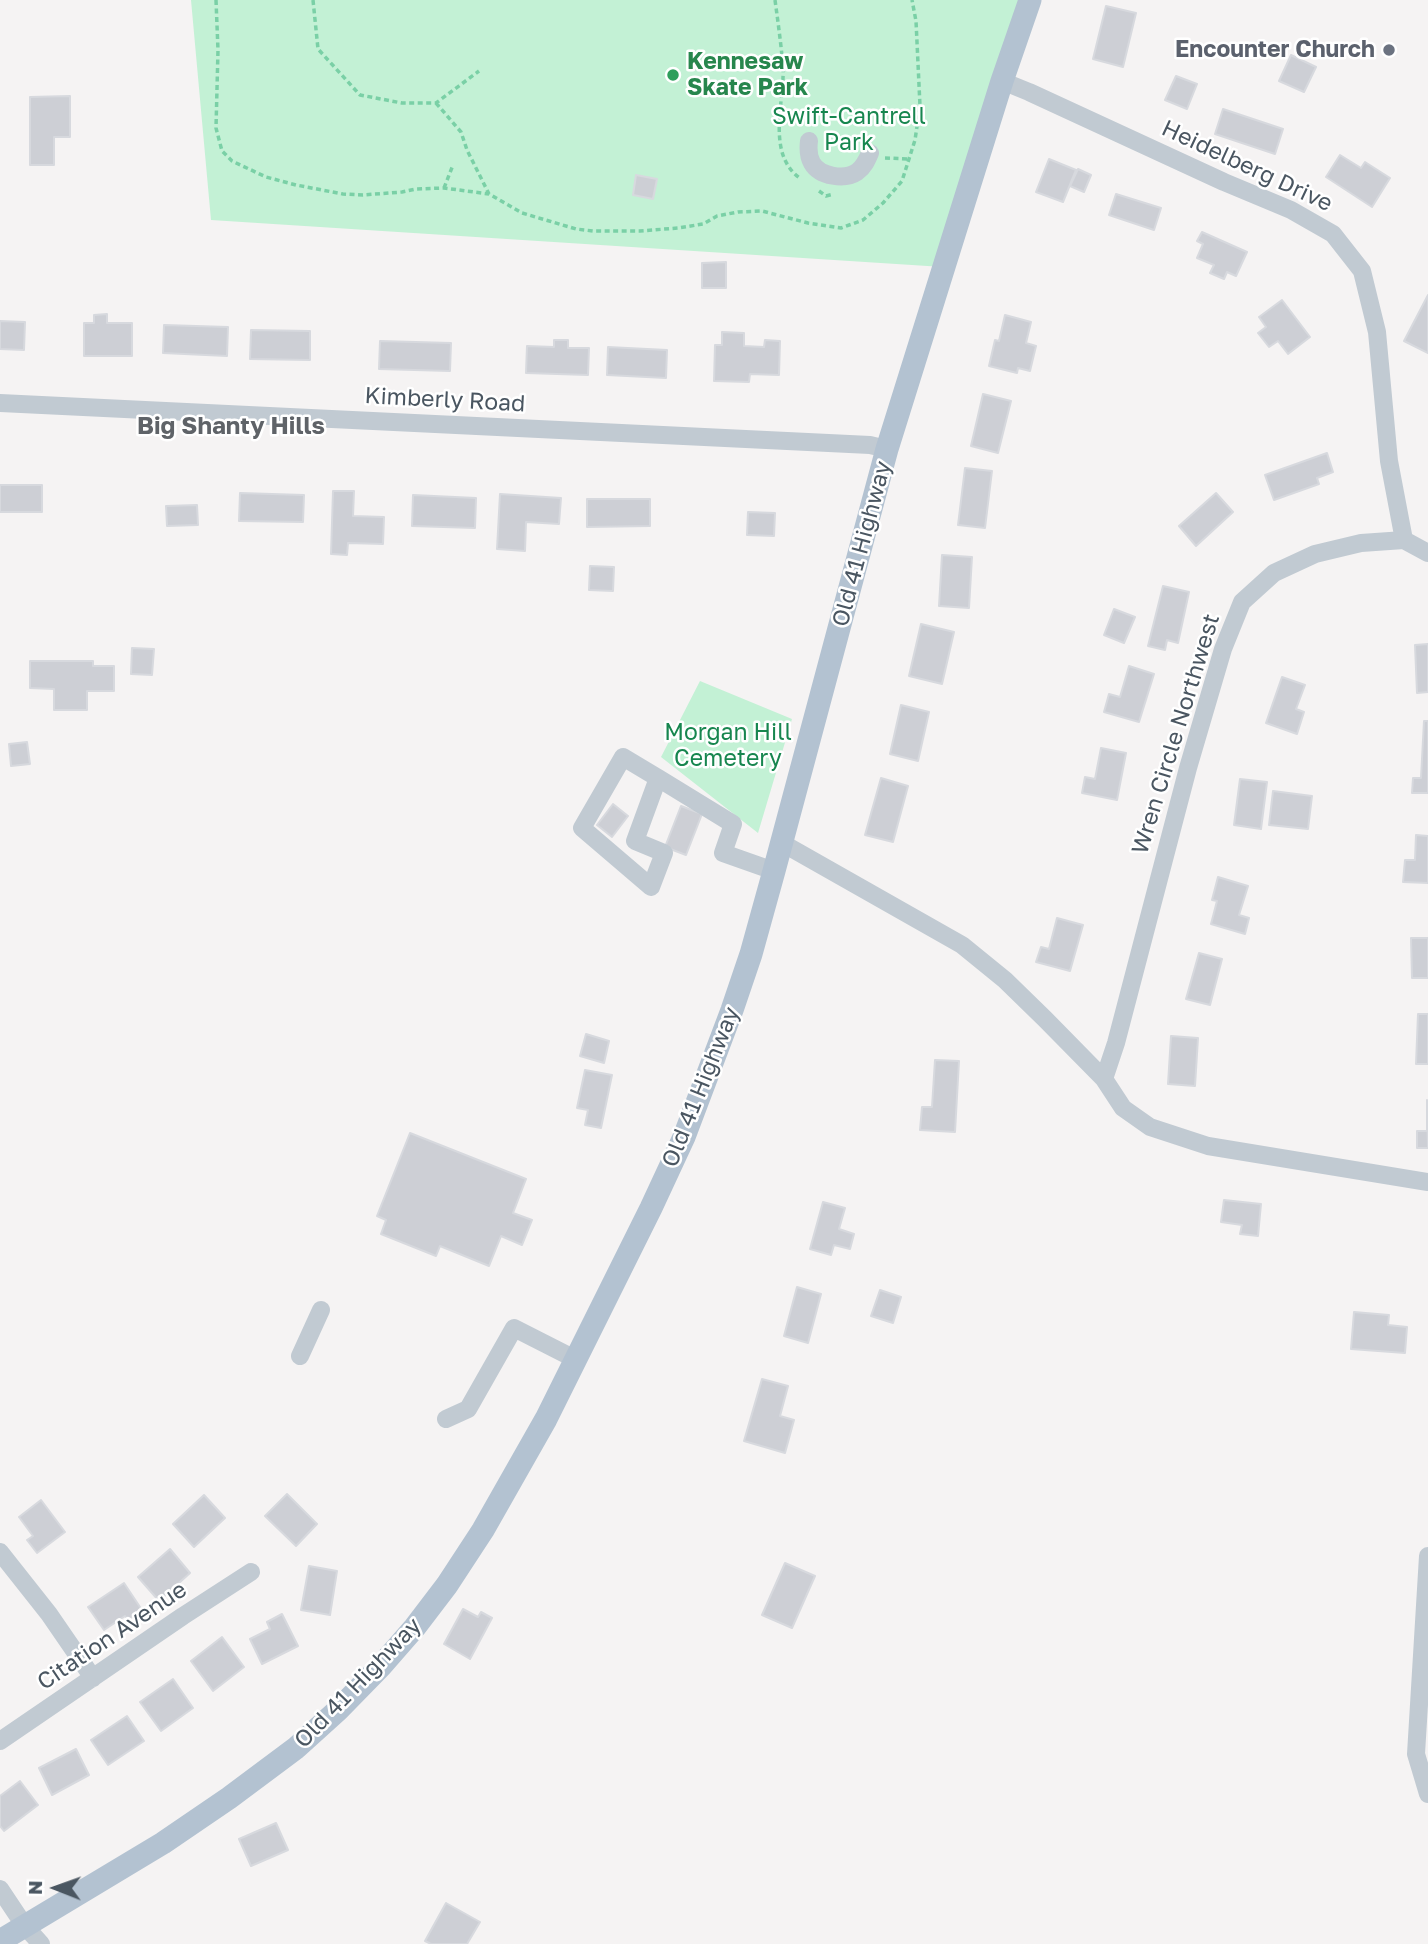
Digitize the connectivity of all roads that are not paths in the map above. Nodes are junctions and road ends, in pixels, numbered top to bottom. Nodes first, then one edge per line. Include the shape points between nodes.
1 (1030, 0) edge
2 (1002, 81) junction
3 (809, 141) dead end
4 (870, 153) dead end
5 (0, 403) edge
6 (887, 449) junction
7 (1404, 540) junction
8 (1428, 553) edge
9 (658, 778) junction
10 (782, 844) junction
11 (774, 871) junction
12 (1104, 1079) junction
13 (1428, 1182) edge
14 (321, 1310) dead end
15 (300, 1356) dead end
16 (575, 1359) junction
17 (446, 1419) dead end
18 (0, 1552) edge
19 (1428, 1556) edge
20 (251, 1572) dead end
21 (93, 1678) junction
22 (0, 1741) edge
23 (1428, 1794) edge
24 (0, 1889) edge
25 (24, 1925) junction
26 (0, 1941) edge
27 (41, 1944) edge

1 - 2 main road, Old 41 Highway
2 - 6 main road, Old 41 Highway
2 - 7 street, Heidelberg Drive via 1291,210 1333,234 1362,271 1377,332 1389,461
3 - 4 street via 812,163 831,175 847,176 860,170
5 - 6 street, Kimberly Road
6 - 10 main road, Old 41 Highway
7 - 8 street
7 - 12 street, Wren Circle Northwest via 1361,543 1315,554 1274,573 1242,602 1191,755
9 - 9 street via 635,841 664,853 650,887 582,828 623,757
9 - 11 street via 733,824 723,853
10 - 11 main road, Old 41 Highway
10 - 12 street via 962,945 1005,980
11 - 16 main road, Old 41 Highway via 736,999 684,1137
12 - 13 street via 1123,1108 1150,1127 1195,1142
14 - 15 street
16 - 17 street via 514,1328 468,1409
16 - 25 main road, Old 41 Highway via 482,1530 439,1596 381,1666 296,1748 229,1798
18 - 21 street
19 - 23 street via 1416,1754
20 - 21 street, Citation Avenue
21 - 22 street, Citation Avenue
24 - 25 street
25 - 26 main road, Old 41 Highway
25 - 27 street

